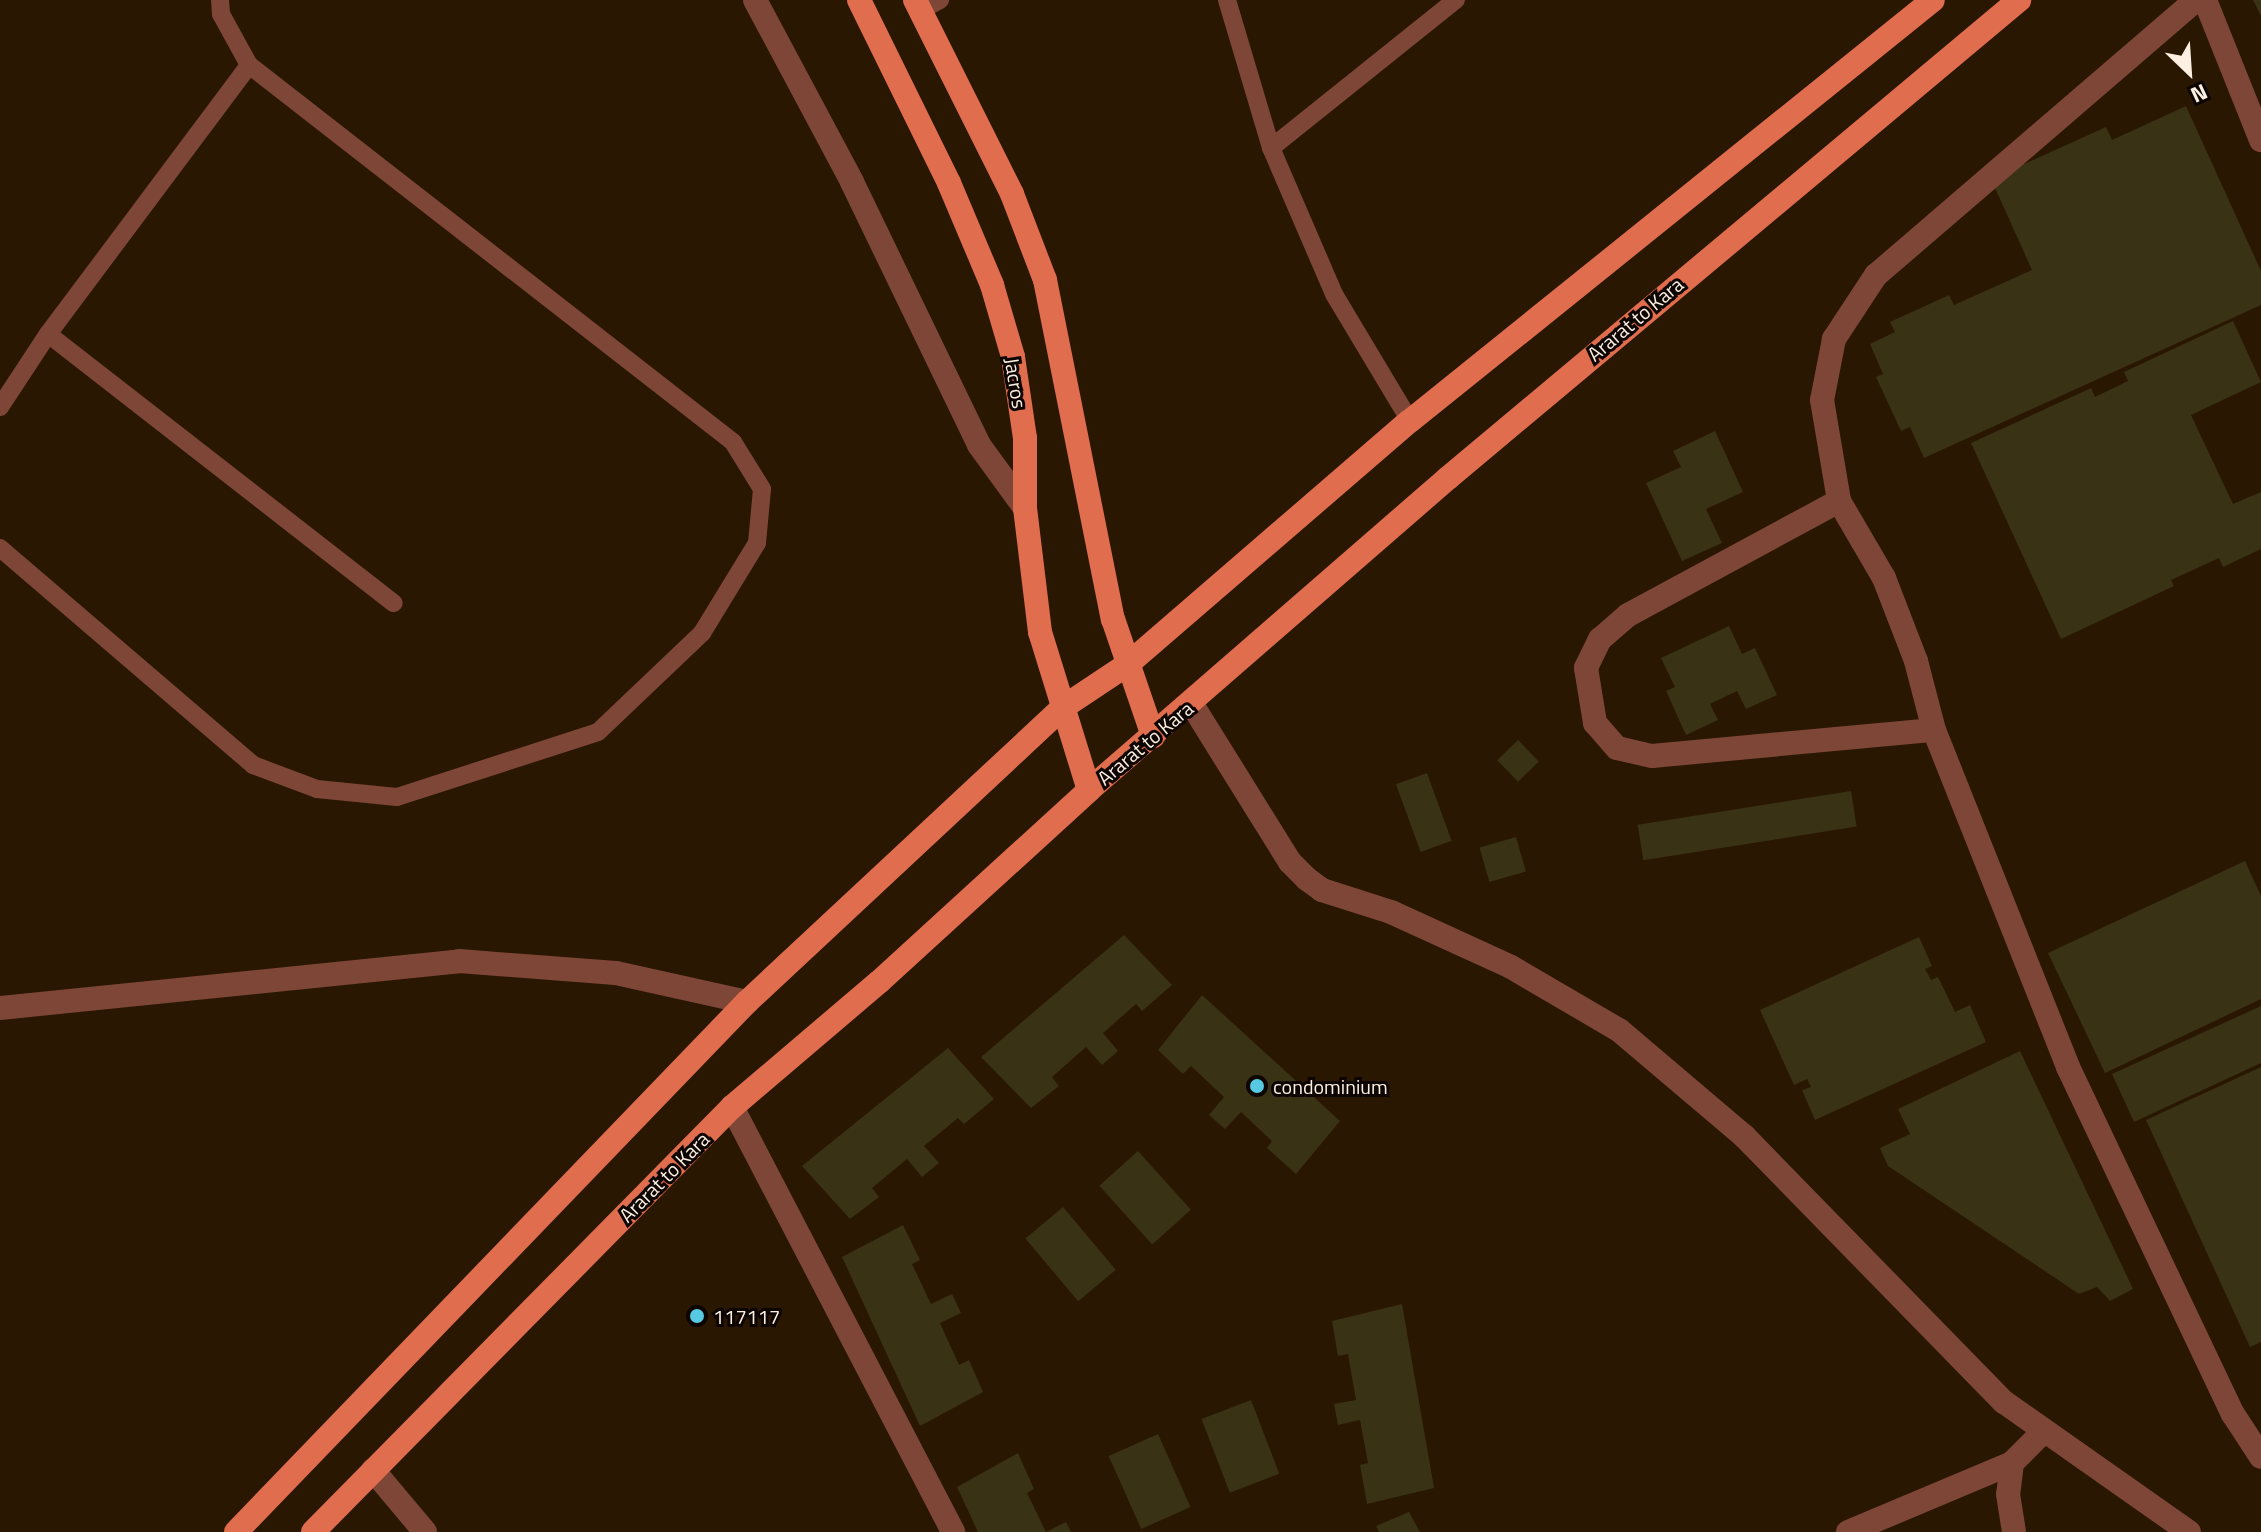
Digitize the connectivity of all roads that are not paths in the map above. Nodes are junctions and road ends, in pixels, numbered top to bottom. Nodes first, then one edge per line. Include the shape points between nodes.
1 (220, 0) edge
2 (755, 0) edge
3 (859, 0) edge
4 (1227, 0) edge
5 (1456, 0) edge
6 (1933, 0) edge
7 (2019, 0) edge
8 (2196, 0) edge
9 (2205, 0) edge
10 (925, 4) edge
11 (249, 65) junction
12 (2261, 140) edge
13 (1271, 148) junction
14 (48, 334) junction
15 (0, 407) edge
16 (1410, 421) junction
17 (1839, 501) junction
18 (1025, 508) junction
19 (0, 548) edge
20 (394, 603) dead end
21 (1128, 664) junction
22 (1191, 703) junction
23 (1062, 708) junction
24 (1934, 730) junction
25 (1153, 736) junction
26 (1089, 790) junction
27 (747, 1002) junction
28 (0, 1008) edge
29 (732, 1107) junction
30 (2043, 1432) junction
31 (2261, 1457) edge
32 (2012, 1463) junction
33 (373, 1470) junction
34 (236, 1532) edge
35 (313, 1532) edge
36 (425, 1532) edge
37 (953, 1532) edge
38 (1848, 1532) edge
39 (2014, 1532) edge
40 (2189, 1532) edge

1 - 11 lane via 221,14
2 - 18 street via 852,182 979,445
3 - 18 main road, Jacros via 949,183 992,285 1015,370 1025,438
4 - 13 lane
5 - 13 lane
6 - 16 main road
7 - 22 main road, Ararat to Kara via 1529,409
8 - 17 street via 1876,275 1834,339 1822,400
9 - 12 street
10 - 21 main road via 1012,194 1045,280 1113,619
11 - 14 lane
11 - 19 lane via 733,442 762,489 757,543 702,633 598,732 397,797 317,789 253,765
13 - 16 lane via 1334,294
14 - 15 lane
14 - 20 lane
16 - 21 main road
17 - 24 street via 1884,578 1916,661
17 - 24 street via 1628,615 1600,639 1586,668 1595,723 1617,748 1652,756
18 - 23 main road, Jacros via 1040,632
21 - 23 main road
21 - 25 main road
22 - 25 main road, Ararat to Kara
22 - 30 street via 1290,862 1307,879 1322,890 1391,912 1511,967 1619,1030 1744,1136 2004,1402
23 - 26 main road, Jacros
23 - 27 main road
24 - 31 street via 2068,1067 2233,1414
25 - 26 main road, Ararat to Kara
26 - 29 main road, Ararat to Kara via 879,982
27 - 28 street via 616,973 459,961
27 - 34 main road
29 - 33 main road, Ararat to Kara
29 - 37 street
30 - 32 street
30 - 40 street
32 - 38 street
32 - 39 street via 2008,1494
33 - 35 main road, Ararat to Kara
33 - 36 street

